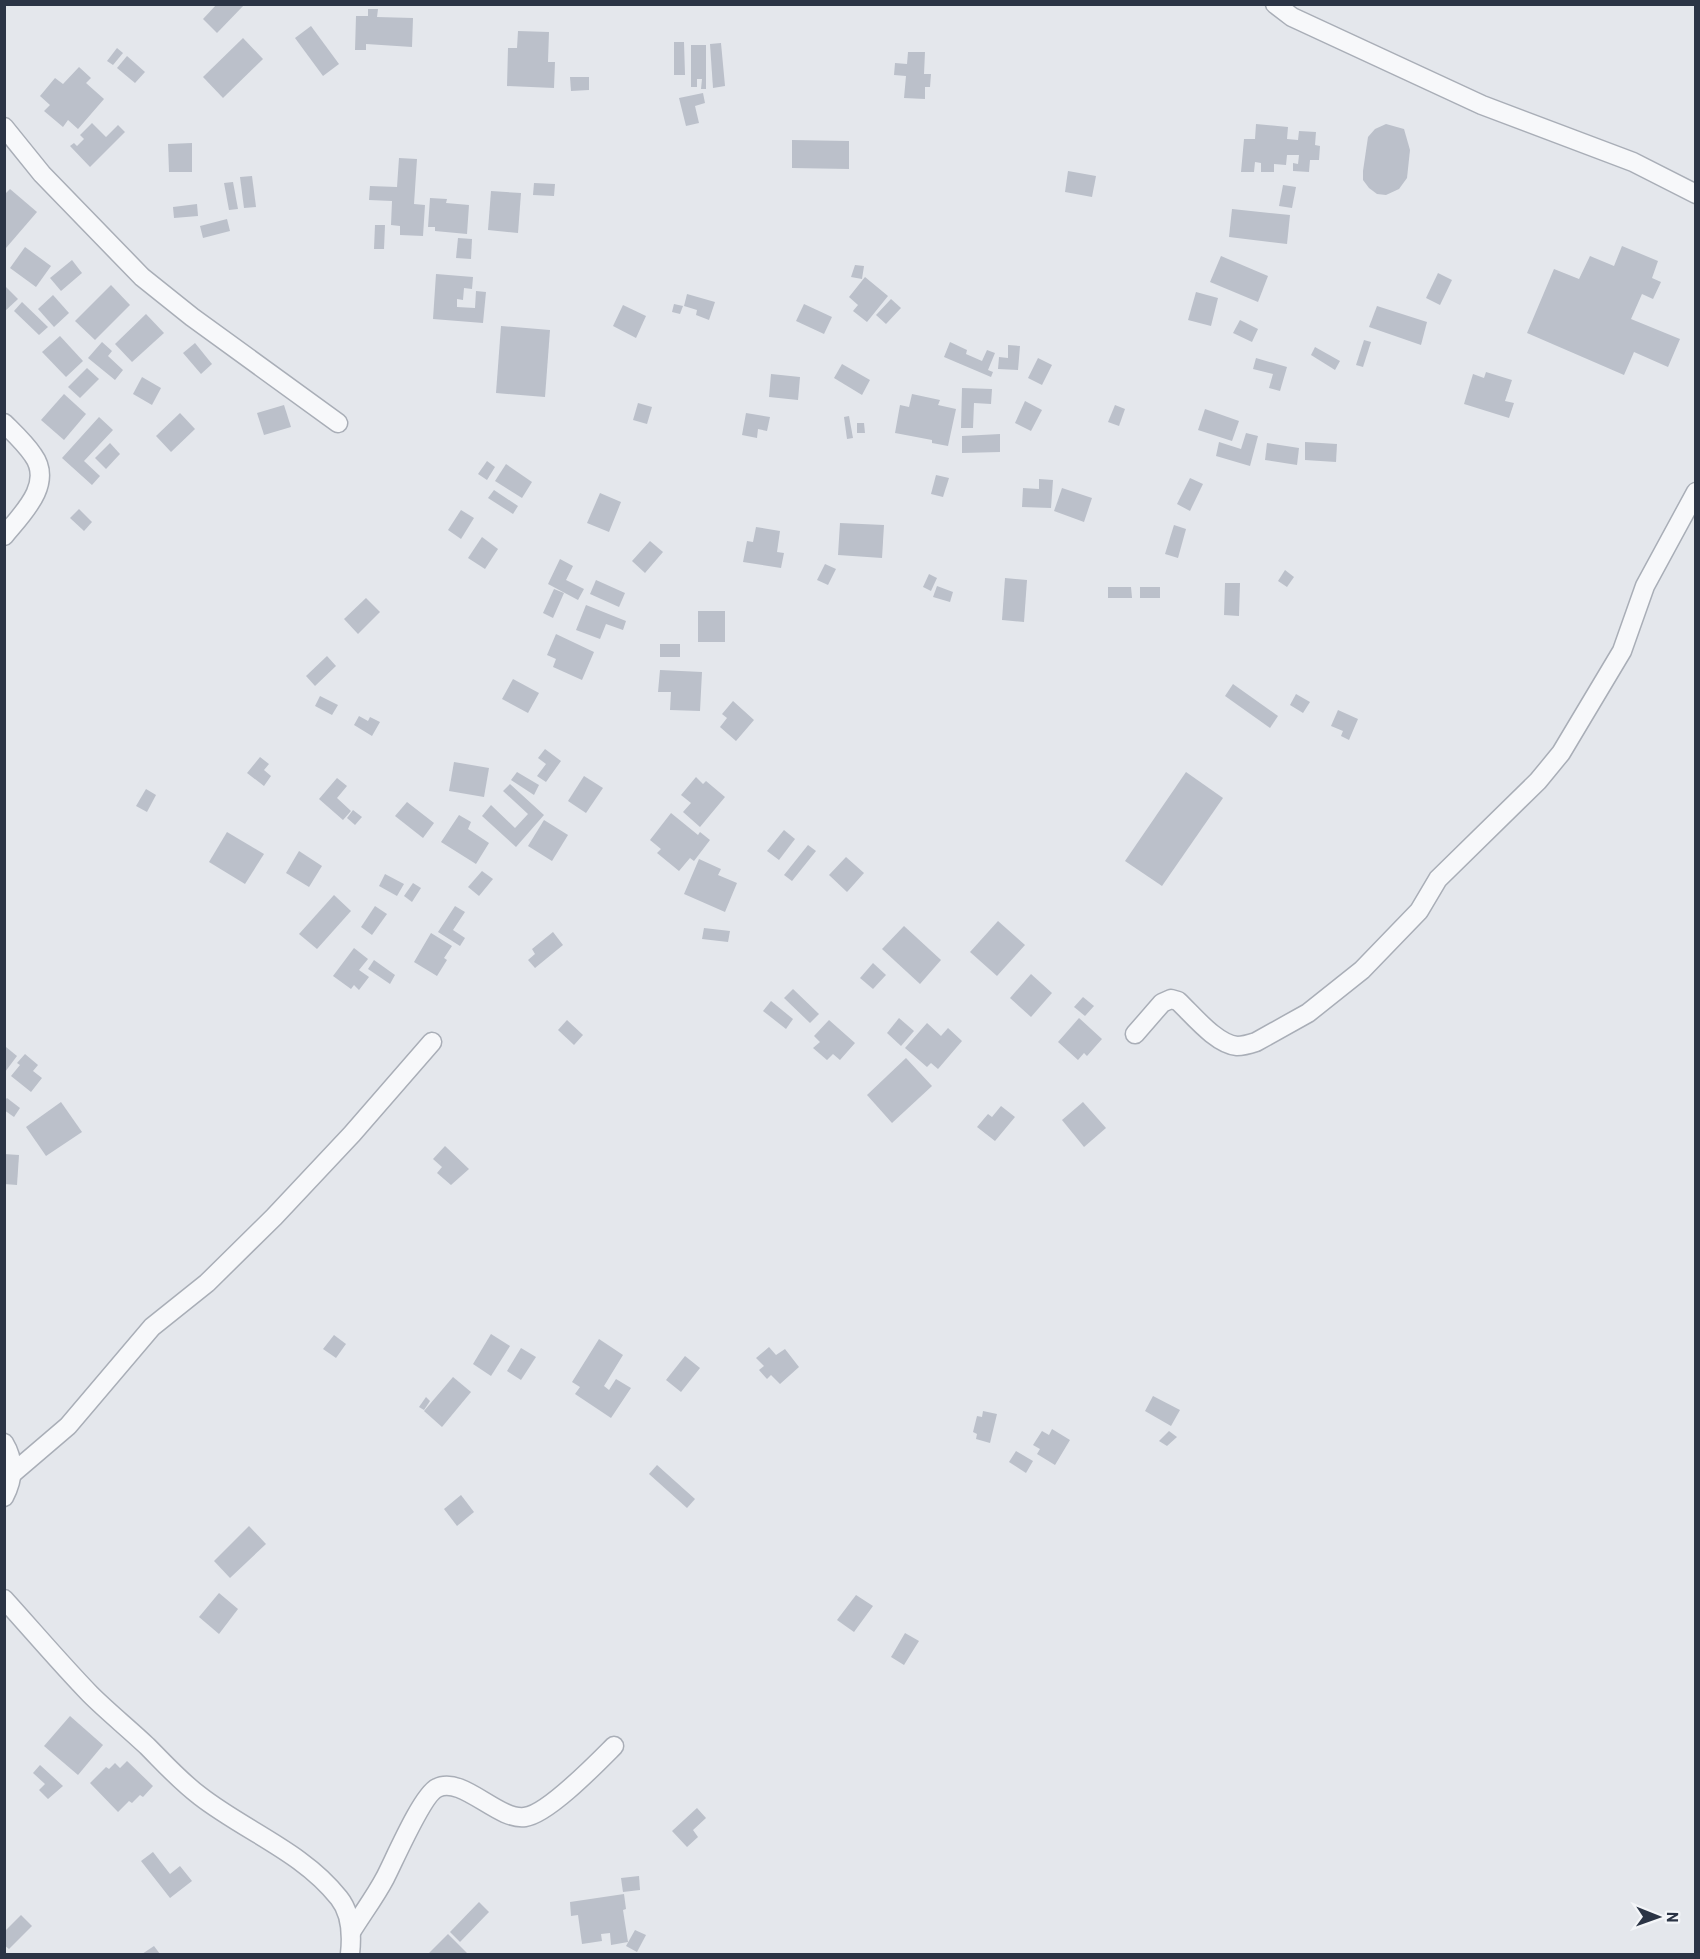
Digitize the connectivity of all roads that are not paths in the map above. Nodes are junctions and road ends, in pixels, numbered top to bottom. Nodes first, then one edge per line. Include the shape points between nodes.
1 (1275, 4) edge
2 (4, 128) edge
3 (1695, 194) edge
4 (4, 423) edge
5 (338, 423) dead end
6 (1695, 492) edge
7 (4, 536) edge
8 (1135, 1034) dead end
9 (432, 1042) dead end
10 (4, 1443) edge
11 (13, 1473) junction
12 (4, 1497) edge
13 (4, 1599) edge
14 (614, 1746) dead end
15 (351, 1932) junction
16 (350, 1954) edge

1 - 3 street via 1292,17 1482,105 1633,162
2 - 5 street via 42,174 142,277
4 - 7 street via 34,456 40,474 39,489
6 - 8 street via 1648,579 1622,651 1561,753 1514,806 1438,879 1419,911 1362,970 1308,1013 1256,1042 1238,1046 1226,1042 1171,999 1162,1003
9 - 11 street via 274,1217 207,1282 152,1327 68,1426
10 - 11 street via 11,1455
11 - 12 street
13 - 15 street via 91,1695 175,1775 200,1797 298,1859 324,1881 347,1913
14 - 15 street via 572,1787 525,1818 509,1815 455,1787 435,1788
15 - 16 street

